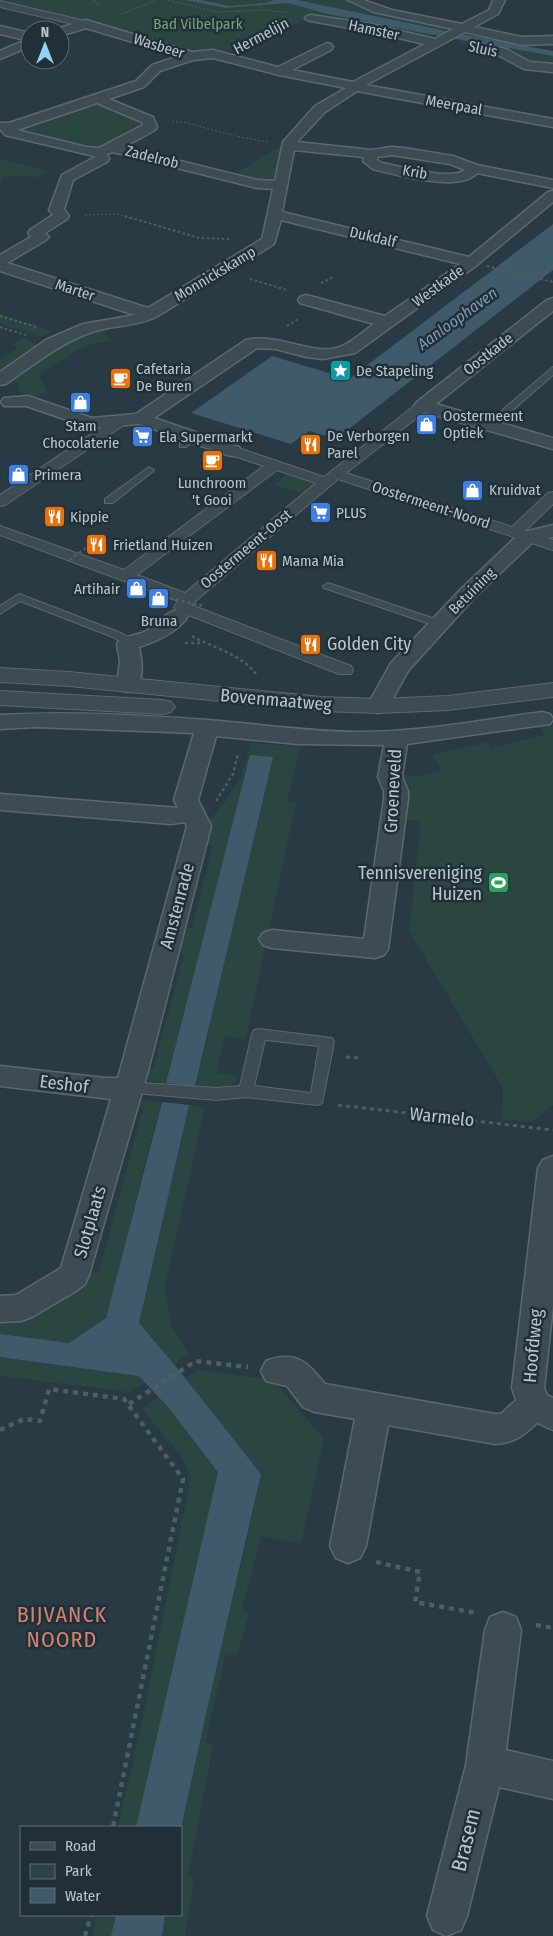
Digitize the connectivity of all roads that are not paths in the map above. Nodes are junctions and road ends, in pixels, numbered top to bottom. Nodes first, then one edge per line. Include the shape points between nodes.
1 (3, 0) edge
2 (354, 0) edge
3 (499, 0) edge
4 (0, 4) edge
5 (311, 18) road end
6 (86, 24) junction
7 (70, 29) edge
8 (0, 30) edge
9 (20, 35) edge
10 (452, 39) junction
11 (553, 40) edge
12 (20, 46) edge
13 (327, 47) dead end
14 (0, 55) edge
15 (191, 56) junction
16 (553, 68) edge
17 (279, 70) junction
18 (355, 86) junction
19 (97, 98) junction
20 (553, 123) edge
21 (4, 126) edge
22 (288, 145) junction
23 (106, 150) junction
24 (470, 172) junction
25 (553, 184) edge
26 (279, 185) junction
27 (553, 194) edge
28 (274, 214) junction
29 (0, 261) edge
30 (479, 264) junction
31 (0, 266) edge
32 (313, 302) road end
33 (553, 303) edge
34 (150, 314) junction
35 (387, 322) junction
36 (553, 370) edge
37 (0, 380) edge
38 (5, 395) edge
39 (423, 406) junction
40 (0, 418) edge
41 (140, 419) junction
42 (118, 422) junction
43 (489, 426) junction
44 (553, 444) edge
45 (233, 451) joint
46 (275, 465) junction
47 (149, 470) dead end
48 (331, 478) junction
49 (553, 496) edge
50 (109, 501) dead end
51 (0, 502) edge
52 (0, 530) edge
53 (553, 531) edge
54 (520, 535) junction
55 (553, 545) edge
56 (126, 576) junction
57 (328, 586) dead end
58 (179, 605) junction
59 (0, 610) edge
60 (440, 624) junction
61 (128, 644) junction
62 (345, 670) dead end
63 (0, 675) edge
64 (128, 685) junction
65 (553, 690) edge
66 (0, 698) edge
67 (378, 706) junction
68 (548, 713) edge
69 (0, 722) edge
70 (207, 727) junction
71 (396, 738) junction
72 (0, 802) edge
73 (192, 814) junction
74 (272, 939) dead end
75 (0, 1076) edge
76 (139, 1088) junction
77 (246, 1091) junction
78 (553, 1168) edge
79 (0, 1309) edge
80 (277, 1371) road end
81 (374, 1408) junction
82 (544, 1410) edge
83 (348, 1546) road end
84 (508, 1623) road end
85 (485, 1765) junction
86 (553, 1780) edge
87 (447, 1916) dead end

1 - 4 street
2 - 10 street
3 - 10 street, Monnickskamp via 494,12
4 - 6 street
5 - 10 street, Hamster
6 - 7 street
6 - 15 street, Wasbeer
8 - 9 street
10 - 11 street
10 - 16 street, Sluis via 502,52 528,66
10 - 18 street, Monnickskamp
12 - 14 street
13 - 17 street
15 - 17 street, Hermelijn via 213,54
15 - 19 street, Wasbeer via 156,68 140,84
17 - 18 street, Hermelijn
18 - 20 street, Meerpaal
18 - 22 street, Monnickskamp via 320,109
19 - 21 street, Wasbeer
19 - 23 street via 148,120 150,127
21 - 23 street, Zadelrob via 19,135 86,151
22 - 24 street, Krib via 372,154 370,161 378,166 444,177 456,178
22 - 26 street, Monnickskamp
23 - 26 street, Zadelrob via 257,184
23 - 29 street via 102,159 67,178 56,210 62,216 35,233 41,237
24 - 25 street, Krib
24 - 27 street, Krib
26 - 28 street, Monnickskamp
27 - 30 street, Westkade
28 - 30 street, Dukdalf
28 - 34 street, Monnickskamp via 269,241
30 - 35 street, Westkade
31 - 34 street, Marter
32 - 35 street
33 - 39 street, Oostkade
34 - 37 street, Monnickskamp via 137,320 89,327 52,344
35 - 41 street, Westkade via 350,349 337,353 315,354 263,342 252,344
36 - 43 lane
38 - 40 street via 8,413
38 - 42 street, Oostermeent-Noord via 91,423
39 - 43 street
39 - 48 street, Oostermeent-Oost
41 - 42 street, Oostermeent-Noord
41 - 45 street, Oostermeent-Noord via 188,441
42 - 51 street
43 - 44 street
45 - 46 street, Oostermeent-Noord
46 - 48 street, Oostermeent-Noord
46 - 56 street
47 - 50 lane
48 - 54 street, Oostermeent-Noord
48 - 58 street, Oostermeent-Oost
49 - 54 street
52 - 56 street
53 - 54 street
54 - 55 street, Oostermeent-Noord
54 - 60 street, Betuining
56 - 58 street
57 - 60 lane, Betuining
58 - 61 street, Oostermeent-Oost via 154,636
58 - 62 street
59 - 61 lane via 19,597 117,635
60 - 67 street via 399,668
61 - 64 street via 131,661
63 - 64 street, Bovenmaatweg
64 - 67 street, Bovenmaatweg via 291,702
65 - 67 street, Bovenmaatweg via 448,703
66 - 68 street, Bovenmaatweg via 182,708 336,722
68 - 71 street, Bovenmaatweg
69 - 70 street, Bovenmaatweg via 36,720
70 - 71 street, Bovenmaatweg via 298,737
70 - 73 street, Amstenrade via 186,800
71 - 74 street, Groeneveld via 390,777 396,799 375,949
72 - 73 street via 171,816
73 - 76 street, Amstenrade via 199,826
75 - 76 street, Eeshof via 105,1089
76 - 77 lane via 209,1094
76 - 79 street, Slotplaats via 74,1275 21,1308
77 - 77 lane via 259,1034 327,1042 317,1099
78 - 82 street, Hoofdweg via 528,1382 530,1395
80 - 81 street, Hoofdweg via 296,1373 315,1396
81 - 82 street, Hoofdweg via 503,1430
81 - 83 street
84 - 85 street, Brasem
85 - 86 street
85 - 87 street, Brasem

